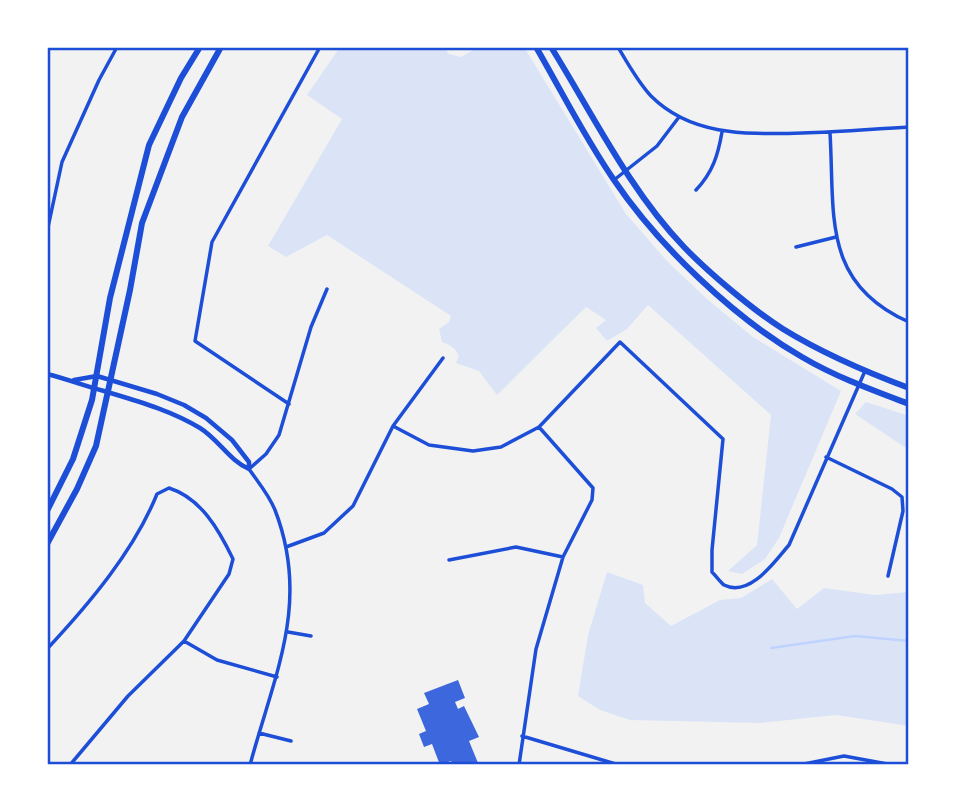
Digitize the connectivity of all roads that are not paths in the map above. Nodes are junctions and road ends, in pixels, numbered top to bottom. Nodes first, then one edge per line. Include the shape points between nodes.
1 (117, 47) edge
2 (200, 47) edge
3 (220, 47) edge
4 (320, 47) edge
5 (536, 47) edge
6 (551, 47) edge
7 (618, 47) edge
8 (679, 117) junction
9 (909, 127) edge
10 (722, 132) junction
11 (830, 132) junction
12 (627, 172) junction
13 (614, 180) junction
14 (696, 190) dead end
15 (47, 232) edge
16 (836, 237) junction
17 (796, 247) dead end
18 (327, 289) dead end
19 (909, 322) edge
20 (443, 358) dead end
21 (864, 371) junction
22 (47, 374) edge
23 (97, 376) junction
24 (111, 379) junction
25 (74, 380) junction
26 (858, 386) junction
27 (94, 388) junction
28 (909, 388) edge
29 (109, 393) junction
30 (289, 404) junction
31 (909, 404) edge
32 (393, 426) junction
33 (539, 427) junction
34 (826, 457) junction
35 (249, 468) junction
36 (47, 511) edge
37 (47, 544) edge
38 (286, 547) junction
39 (563, 557) junction
40 (449, 561) dead end
41 (888, 576) dead end
42 (288, 632) junction
43 (312, 636) dead end
44 (184, 641) junction
45 (47, 649) edge
46 (277, 677) junction
47 (258, 733) junction
48 (522, 736) junction
49 (291, 741) dead end
50 (813, 764) edge
51 (70, 765) edge
52 (250, 765) edge
53 (519, 765) edge
54 (619, 765) edge
55 (799, 765) edge
56 (892, 765) edge

1 - 15 street via 62,162
2 - 23 main road via 149,145 110,298
3 - 24 main road via 182,117 142,223
4 - 30 street via 212,242 195,341
5 - 13 main road
6 - 12 main road
7 - 8 street via 652,97
8 - 10 street
8 - 12 street via 657,146
9 - 11 street
10 - 11 street
10 - 14 street via 718,156
11 - 16 street
12 - 13 street
12 - 21 main road via 684,247 723,282 783,329
13 - 26 main road via 654,234 748,320 801,357
16 - 17 street
16 - 19 street via 856,285 890,314
18 - 30 street via 310,327
20 - 32 street
21 - 26 street
21 - 28 main road
22 - 25 street
23 - 24 street
23 - 25 street
23 - 27 main road
24 - 29 main road
24 - 35 street via 184,405 206,418 232,440 249,461
25 - 27 street
26 - 31 main road
26 - 34 street
27 - 29 street
27 - 36 main road via 73,459
29 - 35 street via 190,423
29 - 37 main road via 96,446
30 - 35 street via 279,435
32 - 33 street via 429,445 473,451 501,447
32 - 38 street via 353,506 324,533
33 - 34 street via 620,342 723,439 712,572 723,584 737,587 749,584 773,565 789,545
33 - 39 street via 593,488 592,500
34 - 41 street via 902,497
35 - 38 street via 274,508
38 - 42 street via 291,602
39 - 40 street via 516,547
39 - 48 street via 536,649
42 - 43 street
42 - 46 street
44 - 45 street via 229,574 233,559 210,517 182,492 169,488 157,494 105,582
44 - 46 street via 217,660
44 - 51 street via 128,696
46 - 47 street
47 - 49 street
47 - 52 street
48 - 53 street
48 - 54 street
50 - 55 street
50 - 56 street via 844,756

